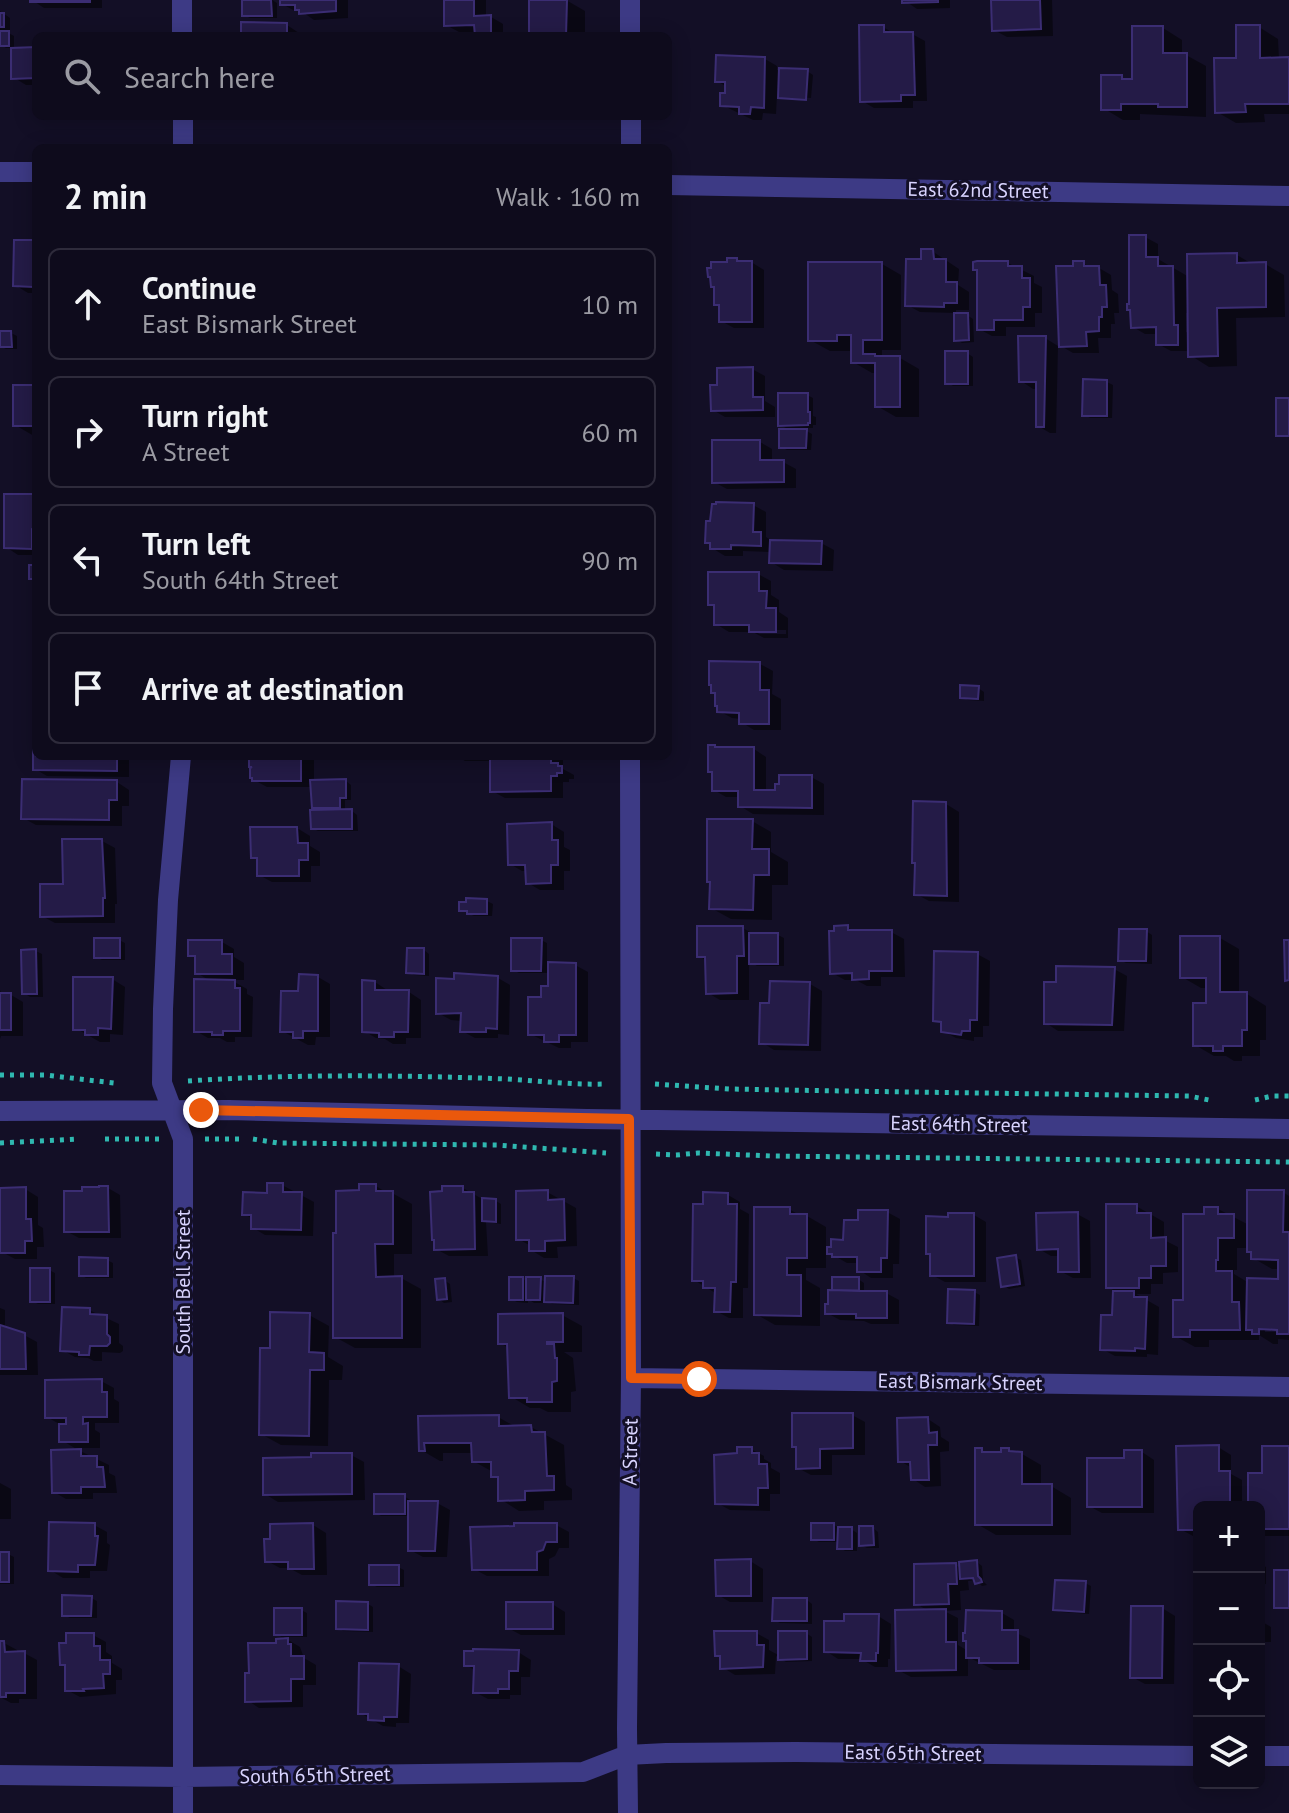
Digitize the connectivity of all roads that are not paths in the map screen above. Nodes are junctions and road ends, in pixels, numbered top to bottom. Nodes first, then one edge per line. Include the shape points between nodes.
1 (182, 0) edge
2 (630, 0) edge
3 (182, 32) edge
4 (630, 32) edge
5 (183, 120) edge
6 (631, 120) edge
7 (183, 144) edge
8 (631, 144) edge
9 (0, 172) edge
10 (32, 172) edge
11 (672, 185) edge
12 (1289, 196) edge
13 (181, 760) edge
14 (630, 760) edge
15 (172, 1110) junction
16 (0, 1111) edge
17 (629, 1119) junction
18 (1289, 1129) edge
19 (631, 1378) junction
20 (1289, 1387) edge
21 (627, 1755) junction
22 (1193, 1756) edge
23 (1265, 1756) edge
24 (1289, 1756) edge
25 (0, 1775) edge
26 (184, 1777) junction
27 (183, 1813) edge
28 (628, 1813) edge

1 - 3 street
2 - 4 street
5 - 7 street
6 - 8 street
9 - 10 street
11 - 12 street, East 62nd Street
13 - 15 street, South Bell Street via 163,1009 162,1083
14 - 17 street, A Street
15 - 16 street, East 64th Street
15 - 17 street, East 64th Street
15 - 26 street, South Bell Street via 183,1139
17 - 18 street, East 64th Street
17 - 19 street, A Street
19 - 20 street, East Bismark Street
19 - 21 street, A Street
21 - 22 street, East 65th Street
21 - 26 street, South 65th Street via 583,1772
21 - 28 street, A Street
23 - 24 street
25 - 26 street, South 65th Street
26 - 27 street, South Bell Street

